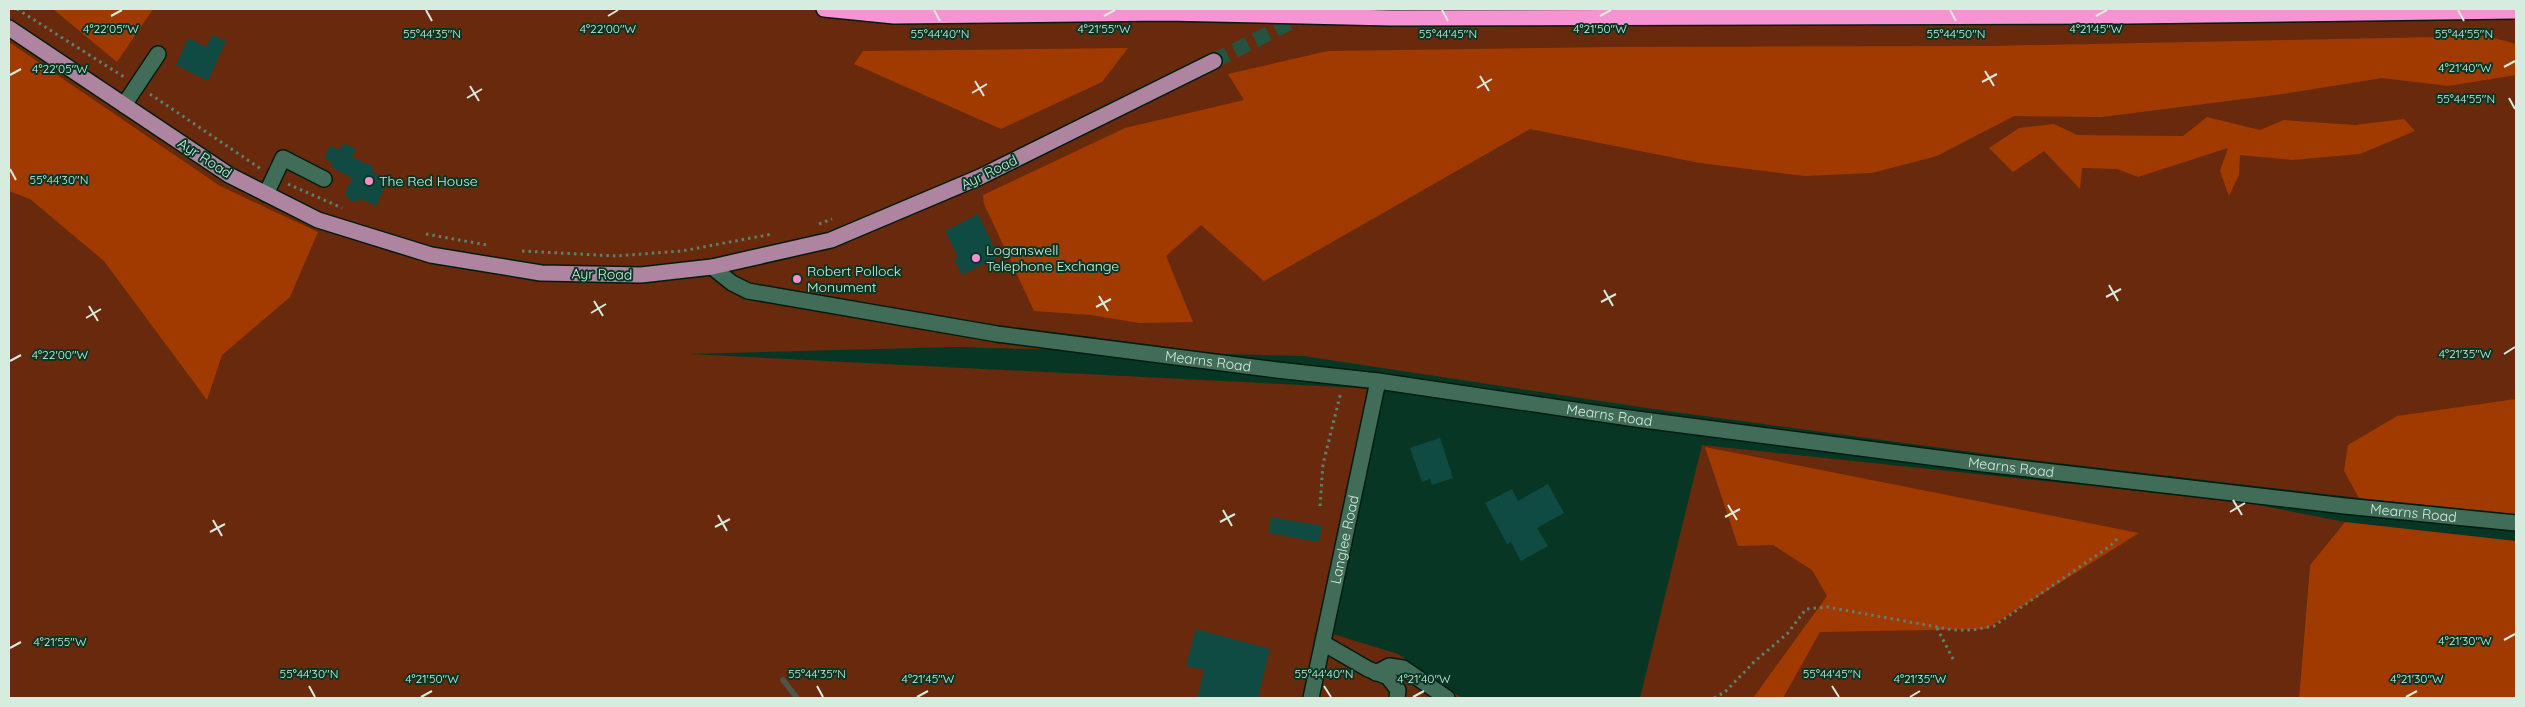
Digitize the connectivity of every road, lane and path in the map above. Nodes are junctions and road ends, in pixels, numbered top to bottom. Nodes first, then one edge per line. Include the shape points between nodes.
1 (17, 9) edge
2 (824, 9) edge
3 (2516, 11) edge
4 (9, 28) edge
5 (158, 54) dead end
6 (1214, 60) tunnel mouth
7 (136, 86) junction
8 (124, 105) junction
9 (273, 177) junction
10 (324, 179) dead end
11 (266, 194) junction
12 (349, 210) dead end
13 (833, 219) dead end
14 (816, 225) dead end
15 (778, 233) dead end
16 (423, 234) dead end
17 (490, 246) dead end
18 (519, 251) dead end
19 (712, 267) junction
20 (1346, 377) junction
21 (1378, 381) junction
22 (1320, 506) dead end
23 (2516, 523) edge
24 (2120, 536) dead end
25 (1937, 628) junction
26 (1322, 643) junction
27 (1954, 661) dead end
28 (1376, 673) junction
29 (1312, 698) edge
30 (1397, 698) edge
31 (1447, 698) edge
32 (1714, 698) edge

1 - 7 path
2 - 3 highway via 894,16 1165,13 1391,18 2128,16
4 - 8 main road, Ayr Road
5 - 7 street
6 - 19 main road, Ayr Road via 980,177 912,207 831,240
7 - 8 street
7 - 9 path
8 - 11 main road, Ayr Road via 229,175
9 - 10 street via 283,158
9 - 11 street
9 - 12 path
11 - 19 main road, Ayr Road via 318,220 431,255 541,273 641,275
13 - 14 path
15 - 18 path via 682,251 616,256
16 - 17 path
19 - 20 street, Mearns Road via 732,283 748,290 997,334
20 - 21 street, Mearns Road
20 - 22 path via 1323,464
21 - 23 street, Mearns Road via 1984,464
21 - 26 street, Langlee Road
24 - 25 path via 1994,626 1973,630
25 - 27 path
25 - 32 path via 1827,607 1806,609 1787,634 1725,692
26 - 28 street
26 - 29 street, Langlee Road
28 - 30 street via 1388,677 1398,690
28 - 31 street via 1389,666 1403,668

